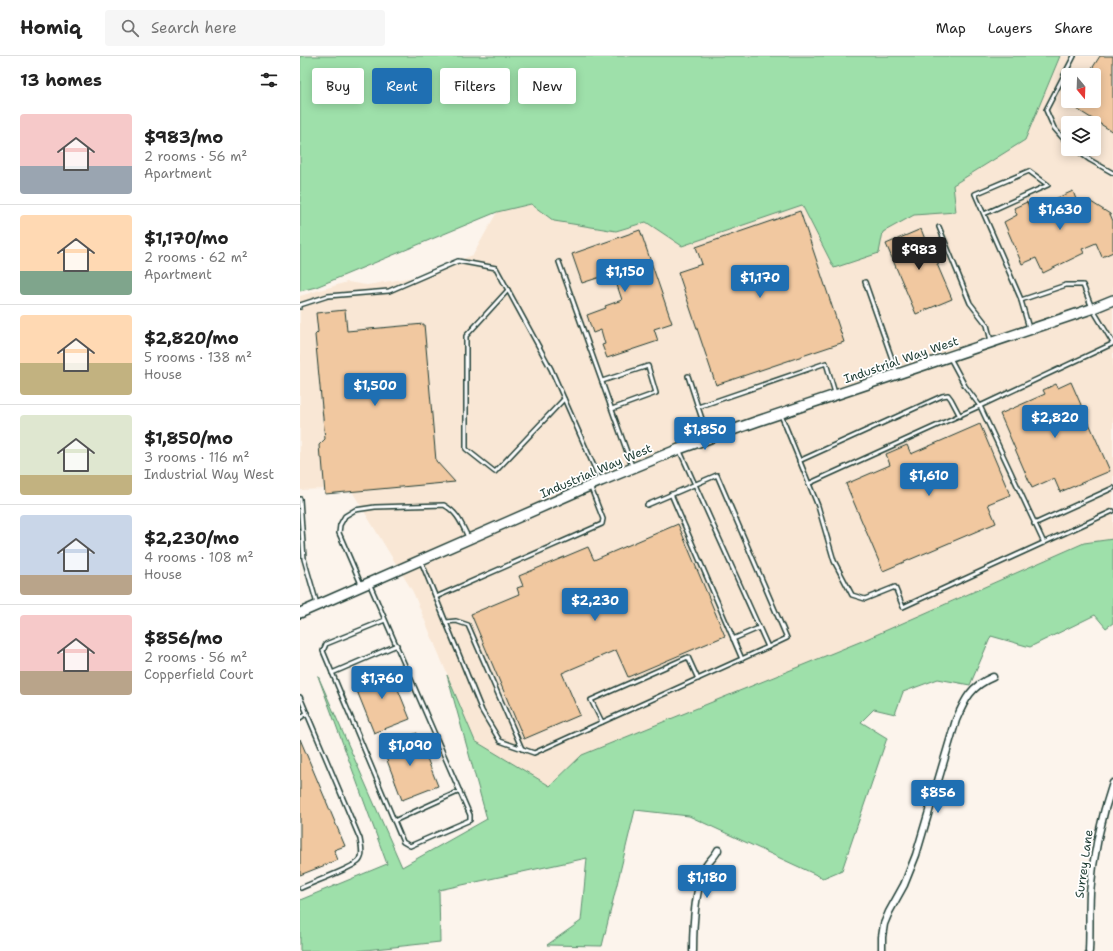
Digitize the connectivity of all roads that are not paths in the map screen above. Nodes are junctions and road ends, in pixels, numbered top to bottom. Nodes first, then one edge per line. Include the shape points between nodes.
1 (1074, 56) edge
2 (1061, 136) edge
3 (1084, 156) edge
4 (1113, 173) edge
5 (984, 214) junction
6 (939, 227) dead end
7 (559, 262) dead end
8 (866, 282) dead end
9 (508, 290) junction
10 (1021, 300) junction
11 (1113, 300) edge
12 (300, 307) edge
13 (1092, 308) junction
14 (1030, 330) junction
15 (992, 342) junction
16 (1113, 344) edge
17 (949, 357) junction
18 (897, 374) junction
19 (688, 376) dead end
20 (602, 381) junction
21 (836, 395) junction
22 (564, 399) junction
23 (980, 406) junction
24 (698, 407) junction
25 (612, 409) junction
26 (781, 414) junction
27 (960, 416) junction
28 (709, 439) junction
29 (679, 449) junction
30 (799, 462) junction
31 (633, 468) junction
32 (601, 481) junction
33 (695, 484) junction
34 (808, 484) junction
35 (590, 486) junction
36 (1113, 488) edge
37 (671, 494) junction
38 (300, 499) edge
39 (647, 505) dead end
40 (1113, 511) edge
41 (1034, 524) junction
42 (469, 539) junction
43 (1044, 543) junction
44 (421, 560) junction
45 (366, 584) junction
46 (436, 597) junction
47 (318, 606) junction
48 (300, 613) edge
49 (385, 620) junction
50 (446, 622) junction
51 (759, 628) junction
52 (733, 639) junction
53 (396, 645) junction
54 (768, 647) junction
55 (742, 658) junction
56 (332, 673) junction
57 (993, 677) dead end
58 (698, 678) junction
59 (300, 697) edge
60 (307, 713) junction
61 (300, 718) edge
62 (602, 722) junction
63 (522, 749) junction
64 (1113, 783) edge
65 (460, 791) junction
66 (394, 821) junction
67 (718, 850) dead end
68 (301, 888) edge
69 (694, 951) edge
70 (882, 951) edge
71 (1088, 951) edge

1 - 2 lane via 1046,110 1054,128
3 - 4 lane
5 - 5 lane via 975,194 1029,171 1048,185
5 - 10 lane
6 - 15 lane via 970,303 986,325
7 - 20 lane
8 - 18 lane
9 - 12 lane via 496,268 458,261 389,291 328,296
9 - 22 lane via 551,369
9 - 22 lane via 466,336 466,449 495,472
10 - 13 lane via 1066,285 1083,285
10 - 14 lane
11 - 13 street, Industrial Way West
13 - 14 street, Industrial Way West
13 - 16 lane
14 - 15 street, Industrial Way West
15 - 17 street, Industrial Way West
16 - 23 lane
17 - 18 street, Industrial Way West
17 - 23 lane
18 - 21 street, Industrial Way West
19 - 24 lane
20 - 25 lane
20 - 25 lane via 648,366 656,393
21 - 24 lane via 826,363
21 - 26 street, Industrial Way West
22 - 32 lane
23 - 27 lane
23 - 41 lane
24 - 28 lane
25 - 31 lane
26 - 28 street, Industrial Way West
26 - 30 lane
27 - 30 lane via 948,395 942,396
27 - 34 lane
28 - 29 street, Industrial Way West
29 - 31 street, Industrial Way West
29 - 33 lane
30 - 34 lane
31 - 32 street, Industrial Way West
32 - 35 street, Industrial Way West
33 - 37 lane
33 - 51 lane
33 - 54 lane via 717,475 787,638
34 - 43 lane via 818,506 834,561 852,595 865,599 895,587 903,607
35 - 42 street, Industrial Way West
35 - 46 lane via 603,519 602,524
36 - 41 lane
37 - 39 lane
37 - 52 lane
38 - 47 lane via 304,559
40 - 43 lane
41 - 43 lane
42 - 44 street, Industrial Way West
42 - 45 lane via 458,518 444,505 355,510 345,516 339,533
44 - 45 street, Industrial Way West
44 - 46 lane
45 - 47 street, Industrial Way West
45 - 49 lane
46 - 50 lane
47 - 48 street, Industrial Way West
49 - 53 lane
49 - 56 lane via 326,644 323,651
50 - 63 lane via 482,711 500,741
50 - 63 lane via 456,621 468,625
51 - 52 lane
51 - 54 lane
52 - 55 lane
53 - 56 lane
53 - 65 lane
54 - 55 lane
55 - 58 lane
56 - 66 lane
57 - 70 street via 972,690 956,720 916,855 884,924
58 - 62 lane
58 - 62 lane via 688,657 591,700
59 - 60 lane
60 - 61 lane
60 - 68 lane via 360,839 362,852 359,861 351,866
62 - 63 lane via 534,753
64 - 71 street, Surrey Lane via 1094,858
65 - 66 lane
65 - 66 lane via 470,820 410,846 403,842
67 - 69 street via 708,862 702,878 696,907

